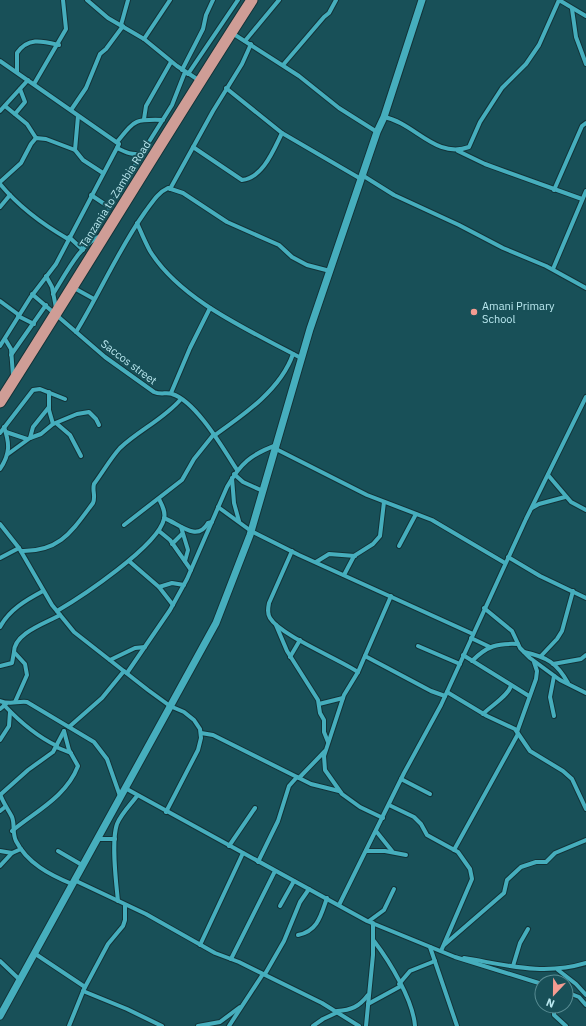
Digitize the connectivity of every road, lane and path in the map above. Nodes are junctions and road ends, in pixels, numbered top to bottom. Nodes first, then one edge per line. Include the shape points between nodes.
1 (63, 0) edge
2 (87, 0) edge
3 (128, 0) edge
4 (170, 0) edge
5 (212, 0) edge
6 (238, 0) edge
7 (252, 0) edge
8 (279, 0) edge
9 (336, 0) edge
10 (422, 0) edge
11 (559, 0) edge
12 (572, 9) junction
13 (586, 16) edge
14 (122, 25) junction
15 (231, 33) junction
16 (144, 39) junction
17 (245, 41) junction
18 (59, 44) junction
19 (250, 44) junction
20 (0, 61) edge
21 (171, 62) junction
22 (586, 64) edge
23 (283, 65) junction
24 (17, 72) junction
25 (185, 72) junction
26 (28, 80) junction
27 (200, 81) junction
28 (34, 84) junction
29 (226, 88) junction
30 (20, 89) junction
31 (4, 106) junction
32 (71, 110) junction
33 (0, 111) edge
34 (16, 114) junction
35 (78, 116) junction
36 (384, 117) junction
37 (144, 119) junction
38 (163, 120) junction
39 (586, 123) edge
40 (376, 132) junction
41 (282, 133) junction
42 (36, 138) junction
43 (117, 142) junction
44 (192, 147) junction
45 (117, 148) junction
46 (75, 150) junction
47 (458, 151) junction
48 (142, 153) junction
49 (103, 173) junction
50 (362, 177) junction
51 (0, 183) edge
52 (170, 189) junction
53 (554, 190) junction
54 (586, 191) edge
55 (10, 195) junction
56 (91, 195) junction
57 (582, 199) junction
58 (0, 207) edge
59 (109, 207) junction
60 (137, 223) junction
61 (105, 235) junction
62 (68, 238) junction
63 (88, 244) junction
64 (83, 250) junction
65 (553, 269) junction
66 (330, 271) junction
67 (46, 276) junction
68 (73, 287) junction
69 (586, 288) edge
70 (32, 294) junction
71 (53, 294) junction
72 (94, 299) junction
73 (0, 301) edge
74 (46, 305) junction
75 (210, 308) junction
76 (56, 314) junction
77 (19, 316) junction
78 (34, 324) junction
79 (76, 332) junction
80 (5, 339) junction
81 (0, 346) edge
82 (292, 354) junction
83 (11, 355) junction
84 (301, 358) junction
85 (14, 380) junction
86 (49, 392) junction
87 (171, 393) junction
88 (586, 397) edge
89 (1, 398) edge
90 (65, 399) dead end
91 (181, 399) junction
92 (48, 407) junction
93 (54, 424) junction
94 (99, 425) dead end
95 (5, 430) junction
96 (0, 433) edge
97 (215, 434) junction
98 (28, 438) junction
99 (276, 447) junction
100 (8, 454) junction
101 (81, 456) dead end
102 (0, 468) edge
103 (238, 470) junction
104 (548, 475) junction
105 (233, 476) junction
106 (263, 492) junction
107 (566, 497) junction
108 (159, 499) junction
109 (384, 502) junction
110 (218, 507) junction
111 (531, 508) junction
112 (586, 510) edge
113 (416, 514) junction
114 (164, 518) junction
115 (239, 521) junction
116 (212, 522) junction
117 (0, 524) edge
118 (124, 525) dead end
119 (181, 527) junction
120 (159, 531) junction
121 (252, 531) junction
122 (182, 534) junction
123 (172, 544) junction
124 (399, 546) dead end
125 (20, 550) junction
126 (292, 551) junction
127 (355, 556) junction
128 (508, 557) junction
129 (0, 558) edge
130 (129, 561) junction
131 (185, 561) junction
132 (316, 562) junction
133 (505, 563) junction
134 (191, 570) junction
135 (344, 575) junction
136 (184, 585) junction
137 (159, 587) junction
138 (43, 591) junction
139 (573, 592) junction
140 (391, 596) junction
141 (586, 598) edge
142 (173, 605) junction
143 (484, 608) junction
144 (58, 613) junction
145 (275, 624) junction
146 (0, 627) edge
147 (472, 636) junction
148 (300, 640) junction
149 (518, 644) junction
150 (418, 646) dead end
151 (145, 647) junction
152 (490, 648) junction
153 (14, 652) junction
154 (524, 652) junction
155 (586, 655) edge
156 (365, 656) junction
157 (463, 656) junction
158 (540, 656) junction
159 (290, 657) junction
160 (110, 660) junction
161 (472, 661) junction
162 (534, 661) junction
163 (460, 664) junction
164 (553, 664) junction
165 (0, 666) edge
166 (126, 672) junction
167 (358, 672) junction
168 (554, 676) junction
169 (568, 684) junction
170 (511, 686) junction
171 (586, 692) edge
172 (446, 694) junction
173 (529, 696) junction
174 (342, 698) junction
175 (0, 701) edge
176 (15, 702) junction
177 (5, 704) junction
178 (319, 704) junction
179 (170, 706) junction
180 (0, 709) edge
181 (10, 712) junction
182 (483, 714) junction
183 (554, 716) dead end
184 (68, 726) junction
185 (64, 731) junction
186 (201, 733) junction
187 (518, 733) junction
188 (0, 740) edge
189 (328, 742) junction
190 (57, 747) junction
191 (326, 750) junction
192 (70, 753) junction
193 (298, 778) junction
194 (401, 779) junction
195 (124, 788) junction
196 (340, 791) junction
197 (0, 794) edge
198 (430, 794) dead end
199 (120, 796) junction
200 (137, 796) junction
201 (389, 805) junction
202 (5, 807) junction
203 (255, 808) dead end
204 (586, 809) edge
205 (0, 811) edge
206 (166, 812) junction
207 (383, 818) junction
208 (12, 831) junction
209 (376, 831) junction
210 (97, 839) junction
211 (115, 839) junction
212 (586, 840) edge
213 (229, 846) junction
214 (21, 849) junction
215 (454, 850) junction
216 (58, 851) dead end
217 (366, 851) junction
218 (392, 851) junction
219 (0, 852) edge
220 (243, 853) junction
221 (12, 854) junction
222 (406, 855) dead end
223 (258, 862) junction
224 (82, 865) junction
225 (0, 866) edge
226 (274, 871) junction
227 (294, 881) junction
228 (73, 882) junction
229 (309, 889) junction
230 (394, 889) dead end
231 (327, 898) junction
232 (118, 901) junction
233 (125, 905) junction
234 (339, 905) junction
235 (280, 906) dead end
236 (371, 922) junction
237 (528, 929) dead end
238 (298, 935) dead end
239 (373, 941) junction
240 (200, 945) junction
241 (444, 946) junction
242 (430, 947) junction
243 (441, 951) junction
244 (34, 953) junction
245 (452, 956) junction
246 (231, 959) junction
247 (0, 961) edge
248 (435, 961) junction
249 (586, 963) edge
250 (513, 966) junction
251 (558, 970) junction
252 (264, 974) junction
253 (20, 980) junction
254 (534, 982) edge
255 (400, 985) junction
256 (84, 989) junction
257 (586, 994) edge
258 (368, 995) junction
259 (574, 995) edge
260 (368, 1004) junction
261 (586, 1004) edge
262 (242, 1005) junction
263 (337, 1012) junction
264 (554, 1014) edge
265 (0, 1016) edge
266 (71, 1021) junction
267 (69, 1026) edge
268 (74, 1026) edge
269 (162, 1026) edge
270 (198, 1026) edge
271 (229, 1026) edge
272 (312, 1026) edge
273 (359, 1026) edge
274 (366, 1026) edge
275 (415, 1026) edge
276 (457, 1026) edge
277 (566, 1026) edge

1 - 18 street via 66,29
2 - 14 street via 108,18
3 - 14 street
4 - 16 street
5 - 25 street
6 - 25 street
7 - 15 highway, Tanzania to Zambia Road
8 - 17 street
9 - 23 street via 329,14
10 - 36 street
11 - 12 street
11 - 47 street via 539,45 526,64 502,88 480,122 469,147
12 - 13 street
12 - 22 street via 576,37
14 - 16 street
14 - 32 street via 100,54 86,88
15 - 17 street
15 - 27 highway, Tanzania to Zambia Road
16 - 21 street
17 - 19 street
18 - 24 street via 28,42 17,53
18 - 28 street
19 - 23 street
19 - 29 street via 242,64
20 - 24 street
21 - 25 street
21 - 37 street via 146,106
23 - 40 street via 339,108
24 - 26 street
25 - 27 street
25 - 38 street
26 - 28 street
26 - 30 street
27 - 61 highway, Tanzania to Zambia Road
28 - 32 street
29 - 41 street
29 - 44 street
30 - 31 street
30 - 34 street via 25,102
31 - 33 street
31 - 34 street
32 - 35 street
34 - 42 street via 27,124
35 - 43 street
35 - 46 street
36 - 40 street
36 - 47 street via 409,127 421,138 440,147
37 - 38 street
37 - 43 street via 135,122
38 - 48 street
39 - 53 street via 582,126
40 - 50 street
41 - 44 street via 273,152 250,179 242,180
41 - 50 street
42 - 46 street
42 - 51 street via 21,163
43 - 45 street
44 - 52 street
45 - 48 street via 137,155
45 - 49 street
46 - 49 street via 83,160
47 - 53 street via 484,164
48 - 59 street
49 - 56 street
50 - 65 street via 503,248
50 - 66 street
51 - 55 street
52 - 60 street via 161,191
52 - 66 street via 183,193 227,222 279,245 292,257 307,265
53 - 57 street
54 - 57 street
55 - 58 street
55 - 62 street via 43,224
56 - 59 street
56 - 62 street
57 - 65 street
59 - 63 street
60 - 72 street
60 - 75 street via 151,252 168,273
61 - 63 street
61 - 68 highway, Tanzania to Zambia Road
62 - 64 street
62 - 67 street via 56,264
63 - 64 street
64 - 71 street
65 - 69 street
66 - 84 street
67 - 70 street
67 - 71 street
68 - 72 street
68 - 76 highway, Tanzania to Zambia Road
70 - 74 street, Saccos street
70 - 77 street
71 - 76 street
72 - 79 street
73 - 77 street
74 - 76 street, Saccos street
74 - 78 street
75 - 82 street
75 - 87 street
76 - 79 street, Saccos street
76 - 85 highway, Tanzania to Zambia Road
77 - 78 street
77 - 80 street
78 - 83 street
79 - 87 street, Saccos street via 105,357 154,392
80 - 81 street
80 - 83 street
82 - 84 street
82 - 97 street via 286,371 270,390
83 - 85 street
84 - 99 street
85 - 89 highway, Tanzania to Zambia Road
86 - 90 street
86 - 92 street
86 - 95 street via 33,390
87 - 91 street, Saccos street
88 - 104 street
91 - 97 street, Saccos street
91 - 125 street via 167,413 124,445 110,461 94,484 96,497 93,503 67,537 41,551
92 - 93 street
92 - 98 street
93 - 94 street via 89,412
93 - 98 street via 41,434
93 - 101 street via 70,435
95 - 96 street
95 - 98 street
95 - 100 street via 9,445
97 - 103 street, Saccos street
97 - 108 street via 194,459 182,480
98 - 100 street
99 - 103 street via 260,451 245,461
99 - 106 street
99 - 109 street
100 - 102 street
103 - 105 street
104 - 107 street
104 - 111 street
105 - 106 street
105 - 110 street
105 - 115 street via 234,503
106 - 121 street
107 - 111 street
107 - 112 street
108 - 114 street
108 - 118 street
109 - 113 street
109 - 127 street via 380,536
110 - 115 street
110 - 116 street
111 - 128 street
113 - 124 street
113 - 133 street via 432,520
114 - 119 street
114 - 120 street
115 - 121 street
116 - 119 street via 199,532 187,531
116 - 134 street
117 - 125 street
119 - 122 street
120 - 123 street
120 - 130 street
121 - 126 street
121 - 179 street via 216,623
122 - 123 street
122 - 131 street via 188,550
123 - 131 street
125 - 129 street
125 - 138 street
126 - 132 street
126 - 145 street via 269,603 268,612
127 - 132 street via 329,554
127 - 135 street
128 - 133 street
128 - 139 street
130 - 137 street
130 - 144 street
131 - 134 street
132 - 135 street
133 - 143 street
134 - 136 street
135 - 140 street
136 - 137 street via 172,583
136 - 142 street
137 - 142 street
138 - 144 street
138 - 146 street via 24,601
139 - 141 street
139 - 158 street via 562,631
140 - 147 street
140 - 156 street
142 - 151 street
143 - 147 street
143 - 149 street via 512,631
144 - 153 street via 25,633 16,642
144 - 160 street via 74,632
145 - 148 street
145 - 159 street
147 - 152 street
147 - 157 street
148 - 159 street
148 - 167 street
149 - 152 street via 500,644
149 - 154 street
150 - 163 street
151 - 160 street via 135,648
151 - 166 street
152 - 161 street via 480,652
153 - 165 street via 12,663
153 - 176 street via 25,664 27,675
154 - 158 street
154 - 162 street
155 - 164 street via 581,659
156 - 167 street
156 - 172 street via 431,691
157 - 161 street
157 - 163 street
158 - 164 street
159 - 178 street via 316,694
160 - 166 street
161 - 170 street
162 - 168 street
162 - 173 street via 536,678
163 - 172 street
164 - 169 street via 561,670
166 - 179 street
166 - 184 street via 102,698
167 - 174 street
168 - 169 street
168 - 183 street via 550,697
169 - 171 street
170 - 173 street
170 - 182 street via 508,694
172 - 182 street
172 - 194 street
173 - 187 street
174 - 178 street
174 - 189 street
175 - 177 street
176 - 177 street
176 - 184 street via 27,702
177 - 180 street
177 - 181 street
178 - 189 street
179 - 186 street via 194,720
179 - 195 street
181 - 188 street via 9,726
181 - 190 street via 20,722
182 - 187 street
184 - 185 street
184 - 199 street via 102,750
185 - 190 street
185 - 192 street
186 - 193 street via 213,736
186 - 206 street via 198,750
187 - 204 street via 530,751 572,779
187 - 215 street
189 - 191 street
190 - 192 street
190 - 197 street
191 - 193 street
191 - 196 street via 325,770
192 - 208 street via 78,766 65,789
193 - 196 street
193 - 223 street via 289,786 278,821
194 - 198 street
194 - 201 street
195 - 199 street
195 - 200 street
196 - 207 street via 360,807
197 - 202 street
199 - 210 street
200 - 206 street
200 - 211 street via 118,822
201 - 207 street
201 - 215 street via 414,817 426,835
202 - 205 street
202 - 208 street via 13,821
203 - 213 street
206 - 213 street
207 - 209 street
208 - 214 street
209 - 217 street
209 - 218 street
210 - 211 street
210 - 224 street
211 - 232 street
212 - 241 street via 555,852 546,862 520,867 508,880 504,893
213 - 220 street
214 - 221 street
214 - 228 street via 34,864 58,879
215 - 241 street via 470,869 472,877
216 - 224 street
217 - 218 street
217 - 234 street
218 - 222 street
219 - 221 street
220 - 223 street
220 - 240 street
221 - 225 street
223 - 226 street
224 - 228 street
226 - 227 street
226 - 246 street
227 - 229 street
227 - 235 street
228 - 232 street
228 - 244 street
229 - 231 street
229 - 252 street via 300,902 282,945
230 - 236 street via 384,910
231 - 234 street
231 - 238 street via 314,927 310,932
232 - 233 street
233 - 240 street
233 - 256 street via 123,926 108,944
234 - 236 street
236 - 239 street
236 - 242 street
237 - 250 street via 520,943
239 - 255 street via 381,950
239 - 258 street
240 - 246 street
241 - 243 street
242 - 243 street
242 - 248 street
243 - 245 street
244 - 253 street
244 - 256 street
245 - 250 street
245 - 254 street
246 - 252 street
247 - 253 street
248 - 255 street via 410,971
248 - 276 street
249 - 251 street
250 - 251 street
251 - 257 street
252 - 262 street
252 - 263 street
253 - 265 street
255 - 260 street
255 - 275 street via 411,1004
256 - 266 street
256 - 269 street
258 - 260 street
258 - 263 street via 354,1008
259 - 261 street
260 - 274 street
262 - 270 street via 220,1022
262 - 271 street
263 - 272 street
263 - 273 street
264 - 277 street
266 - 267 street
266 - 268 street

